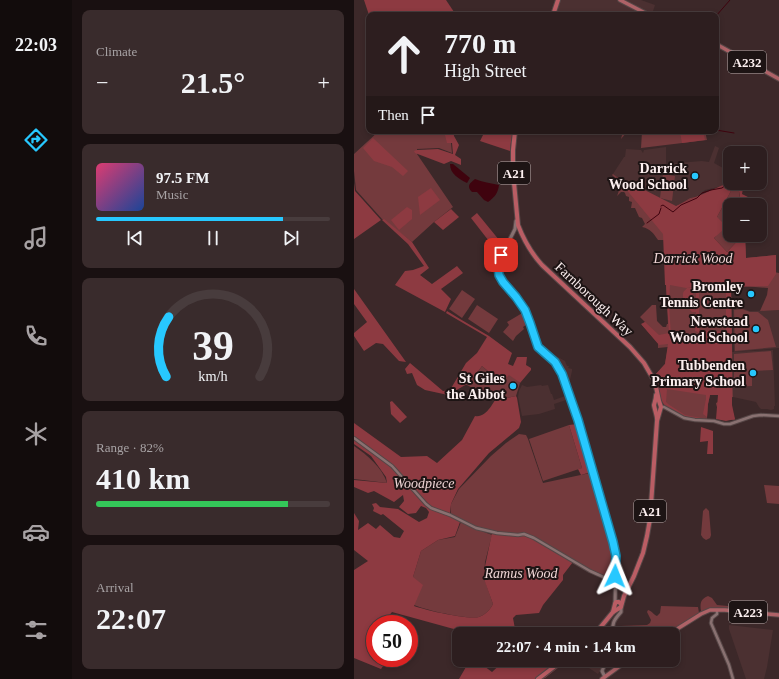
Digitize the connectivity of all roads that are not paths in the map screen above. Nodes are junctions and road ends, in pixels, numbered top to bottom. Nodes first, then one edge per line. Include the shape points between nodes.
1 (556, 0) edge
2 (620, 0) edge
3 (553, 12) edge
4 (643, 12) edge
5 (719, 46) edge
6 (779, 79) edge
7 (514, 134) edge
8 (517, 216) junction
9 (518, 224) junction
10 (658, 406) junction
11 (779, 416) edge
12 (354, 438) edge
13 (615, 581) junction
14 (618, 605) junction
15 (717, 609) junction
16 (779, 615) edge
17 (601, 627) edge
18 (613, 627) edge
19 (680, 627) edge
20 (554, 667) edge
21 (604, 667) edge
22 (618, 667) edge
23 (603, 678) edge
24 (538, 679) edge
25 (734, 679) edge

1 - 3 highway
2 - 4 main road
5 - 6 main road, A232
7 - 8 highway, A21 via 513,154
8 - 9 highway, A21
8 - 9 main road
9 - 10 highway, Farnborough Way / A21 via 538,260 646,366 653,379
9 - 13 main road via 500,258 498,273 525,310 538,347 558,365 562,374 578,420 614,547
10 - 11 street via 684,418 724,424 761,415
10 - 14 highway, Farnborough Way / A21 via 648,532 640,562
12 - 13 street via 392,466 431,508 481,530 524,534 590,571
13 - 14 main road
14 - 17 highway, Farnborough Way / A21
14 - 18 main road
15 - 16 main road, A223
15 - 19 main road, A223 via 704,612
15 - 25 street via 717,614 712,617 711,622
20 - 24 highway
21 - 23 main road
22 - 23 main road

